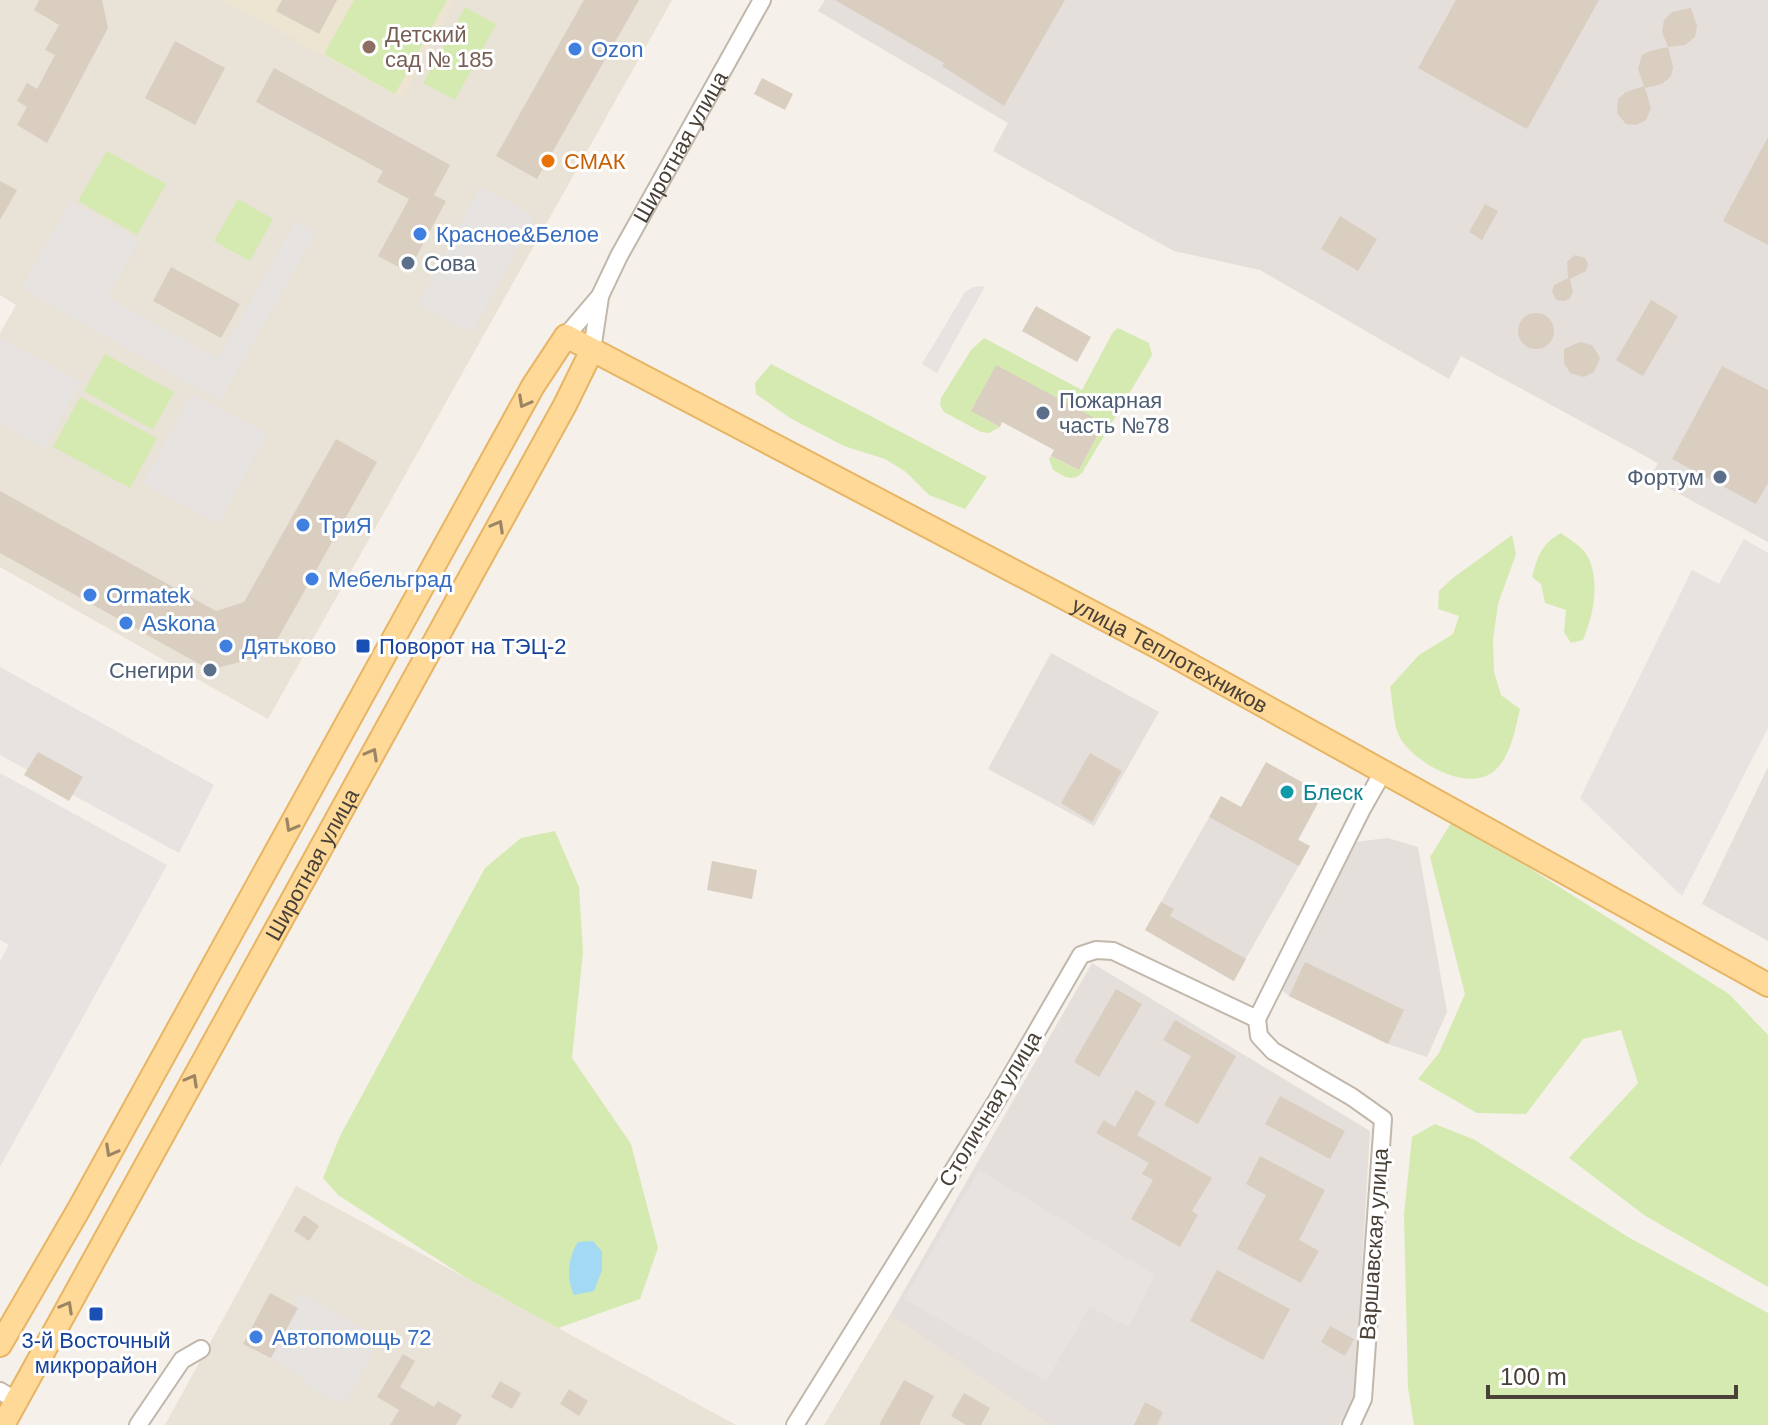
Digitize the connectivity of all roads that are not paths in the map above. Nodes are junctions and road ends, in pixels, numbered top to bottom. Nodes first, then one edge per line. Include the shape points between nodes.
1 (762, 0) edge
2 (600, 296) junction
3 (566, 336) junction
4 (592, 350) junction
5 (1383, 772) junction
6 (1768, 985) edge
7 (1257, 1019) junction
8 (0, 1345) edge
9 (201, 1349) dead end
10 (8, 1396) edge
11 (3, 1425) edge
12 (138, 1425) edge
13 (795, 1425) edge
14 (1351, 1425) edge

1 - 2 street, Широтная улица
2 - 3 street, Широтная улица
2 - 4 street, Широтная улица
3 - 4 main road, улица Теплотехников
3 -> 8 main road, Широтная улица via 533,386
4 - 5 main road, улица Теплотехников via 1158,647
10 -> 4 main road, Широтная улица
5 - 6 main road, улица Теплотехников
5 - 7 street
7 - 13 street, Столичная улица via 1113,951 1081,955
7 - 14 street, Варшавская улица via 1259,1036 1273,1051 1383,1119 1363,1399
9 - 12 street via 182,1360
10 - 11 main road, Широтная улица

